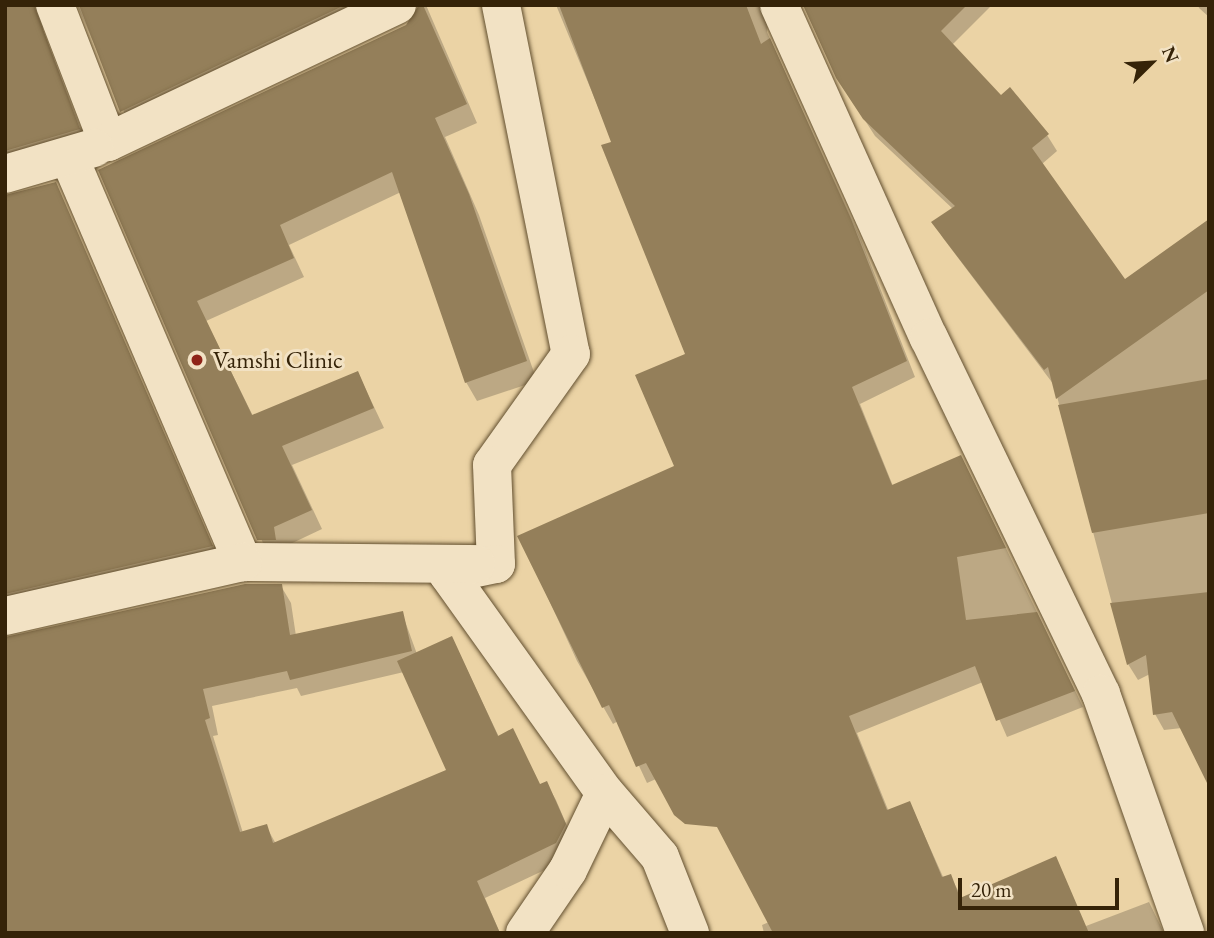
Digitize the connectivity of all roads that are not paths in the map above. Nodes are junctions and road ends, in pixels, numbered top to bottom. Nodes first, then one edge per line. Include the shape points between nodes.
1 (55, 5) edge
2 (397, 5) edge
3 (501, 5) edge
4 (779, 5) edge
5 (108, 142) junction
6 (69, 157) junction
7 (5, 174) edge
8 (243, 562) junction
9 (496, 564) junction
10 (5, 616) edge
11 (604, 793) junction
12 (525, 933) edge
13 (690, 933) edge
14 (1185, 933) edge

1 - 5 street
2 - 5 street
3 - 9 street via 572,354 492,465
4 - 14 street via 929,338 1101,694
5 - 6 street
6 - 7 street
6 - 8 street
8 - 9 street
8 - 10 street
9 - 11 street via 448,574
11 - 12 street via 568,870
11 - 13 street via 660,857

